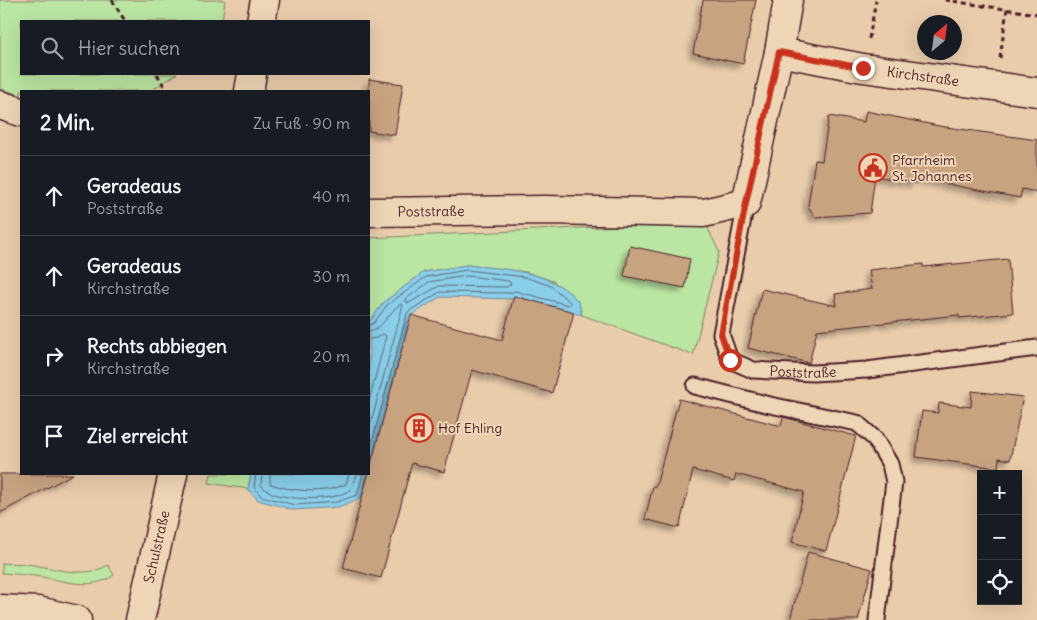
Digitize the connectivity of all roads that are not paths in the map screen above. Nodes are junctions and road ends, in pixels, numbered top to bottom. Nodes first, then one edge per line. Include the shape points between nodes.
1 (265, 0) edge
2 (788, 0) edge
3 (261, 20) edge
4 (779, 52) junction
5 (252, 75) edge
6 (249, 90) edge
7 (1037, 92) edge
8 (0, 105) edge
9 (20, 112) edge
10 (746, 203) junction
11 (370, 212) edge
12 (1037, 348) edge
13 (695, 386) dead end
14 (173, 475) edge
15 (0, 609) edge
16 (77, 620) edge
17 (140, 620) edge
18 (877, 620) edge

1 - 3 street
2 - 4 street
4 - 7 street, Kirchstraße via 863,68
4 - 10 street
5 - 6 street
8 - 9 street
10 - 11 street, Poststraße via 704,213 546,210
10 - 12 lane, Poststraße via 721,334 730,360 753,370 813,374
13 - 18 lane via 857,423 875,439 890,464 894,482
14 - 17 street, Schulstraße
15 - 16 street via 38,611

